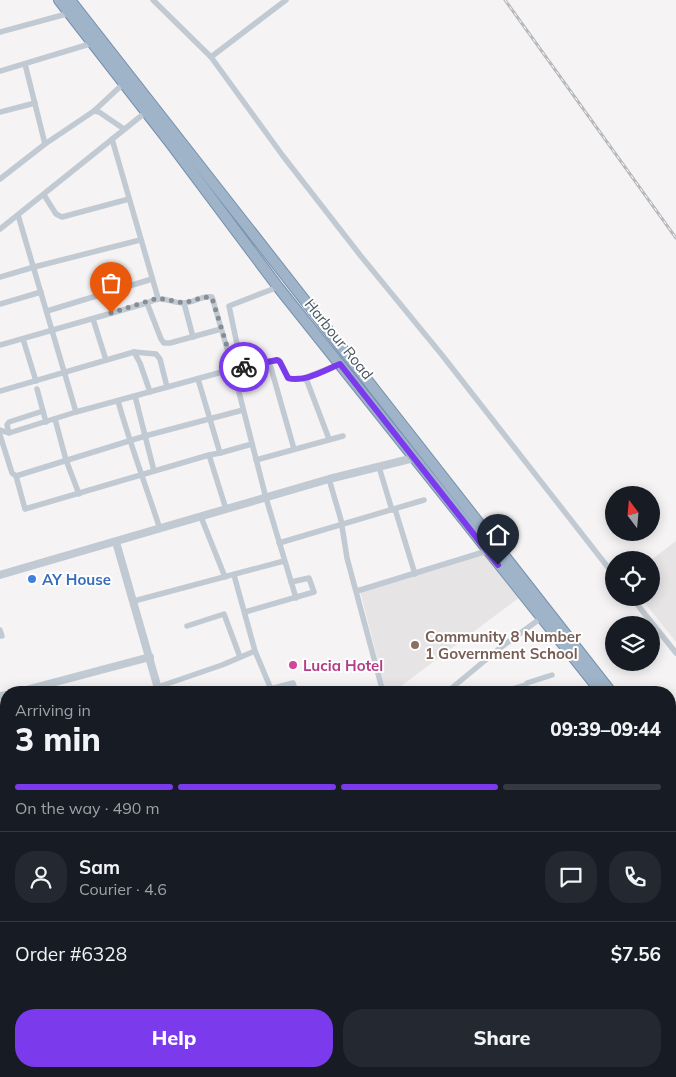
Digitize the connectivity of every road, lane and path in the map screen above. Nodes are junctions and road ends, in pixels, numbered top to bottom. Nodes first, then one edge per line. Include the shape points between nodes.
1 (59, 0) edge
2 (70, 0) edge
3 (153, 0) edge
4 (286, 0) edge
5 (70, 14) junction
6 (0, 32) edge
7 (93, 44) junction
8 (211, 57) junction
9 (25, 64) junction
10 (0, 71) edge
11 (123, 84) junction
12 (35, 103) junction
13 (94, 111) junction
14 (0, 112) edge
15 (146, 112) junction
16 (124, 129) junction
17 (112, 139) junction
18 (46, 144) junction
19 (0, 179) edge
20 (44, 195) junction
21 (129, 199) junction
22 (18, 215) junction
23 (0, 229) edge
24 (140, 240) junction
25 (34, 267) junction
26 (0, 277) edge
27 (152, 279) junction
28 (278, 287) junction
29 (41, 292) junction
30 (158, 298) junction
31 (147, 303) junction
32 (184, 303) junction
33 (0, 304) edge
34 (47, 310) junction
35 (93, 319) junction
36 (221, 329) junction
37 (53, 330) junction
38 (193, 338) junction
39 (23, 339) junction
40 (0, 345) edge
41 (134, 352) junction
42 (106, 360) junction
43 (270, 361) junction
44 (340, 364) junction
45 (242, 368) junction
46 (234, 369) junction
47 (65, 373) junction
48 (304, 378) junction
49 (198, 379) junction
50 (36, 381) junction
51 (167, 387) junction
52 (37, 389) dead end
53 (0, 392) edge
54 (150, 392) junction
55 (136, 396) junction
56 (118, 401) junction
57 (243, 410) junction
58 (43, 411) junction
59 (76, 412) junction
60 (210, 418) junction
61 (55, 419) junction
62 (46, 422) junction
63 (0, 430) edge
64 (9, 433) junction
65 (0, 435) edge
66 (145, 436) junction
67 (343, 436) dead end
68 (329, 439) junction
69 (129, 441) junction
70 (252, 444) junction
71 (294, 449) junction
72 (220, 453) junction
73 (209, 454) junction
74 (414, 458) junction
75 (66, 460) junction
76 (256, 460) junction
77 (379, 467) junction
78 (154, 470) junction
79 (143, 475) junction
80 (16, 476) junction
81 (329, 479) junction
82 (79, 494) junction
83 (266, 498) junction
84 (424, 500) dead end
85 (226, 509) junction
86 (394, 509) junction
87 (201, 517) junction
88 (342, 524) junction
89 (160, 529) junction
90 (116, 542) junction
91 (279, 542) junction
92 (487, 551) junction
93 (284, 561) junction
94 (605, 563) edge
95 (234, 574) junction
96 (415, 574) junction
97 (0, 575) edge
98 (224, 577) junction
99 (291, 582) junction
100 (357, 592) junction
101 (296, 598) junction
102 (134, 601) junction
103 (638, 606) edge
104 (245, 612) junction
105 (541, 618) junction
106 (187, 626) dead end
107 (0, 630) edge
108 (0, 636) edge
109 (255, 650) junction
110 (676, 653) edge
111 (150, 657) junction
112 (240, 657) junction
113 (552, 675) dead end
114 (526, 685) joint
115 (53, 686) edge
116 (157, 686) edge
117 (168, 686) edge
118 (270, 686) edge
119 (381, 686) edge
120 (456, 686) edge
121 (523, 686) edge
122 (596, 686) edge
123 (606, 686) edge

1 - 5 highway, Harbour Road
2 - 123 highway, Harbour Road
3 - 8 street
4 - 8 street
5 - 6 street
5 - 7 highway, Harbour Road
7 - 9 street
7 - 11 highway, Harbour Road
8 - 94 street via 360,255
9 - 10 street
9 - 12 street
11 - 13 street
11 - 15 highway, Harbour Road
12 - 14 street
12 - 18 street
13 - 16 street
13 - 18 street
15 - 16 street
15 - 28 highway, Harbour Road
16 - 17 street
17 - 20 street
17 - 21 street
18 - 19 street
20 - 21 street via 56,214 62,217
20 - 22 street
21 - 24 street
22 - 23 street
22 - 25 street
24 - 25 street
24 - 27 street
25 - 26 street
25 - 29 street
27 - 30 street
27 - 34 street
28 - 44 highway, Harbour Road
28 - 45 street via 229,306
29 - 33 street
29 - 34 street
30 - 31 street
30 - 32 street
31 - 35 street
31 - 38 street via 164,343
32 - 36 street via 212,298
32 - 38 street
34 - 37 street
35 - 37 street
35 - 42 street
36 - 38 street
36 - 46 street
37 - 39 street
37 - 47 street
39 - 40 street
39 - 50 street
41 - 42 street
41 - 51 street via 156,354
41 - 54 street
42 - 47 street
43 - 45 street
43 - 48 street via 279,360 289,379
43 - 71 street
44 - 48 street
44 - 74 highway, Harbour Road
45 - 46 street
46 - 49 street
46 - 57 street
47 - 50 street
47 - 59 street
48 - 68 street
49 - 51 street
49 - 60 street
50 - 53 street
51 - 54 street
52 - 58 street
54 - 55 street
55 - 56 street
55 - 66 street
56 - 59 street
56 - 69 street
57 - 60 street
57 - 70 street
58 - 62 street
58 - 64 street via 9,422
59 - 61 street
60 - 66 street
60 - 72 street
61 - 62 street
61 - 75 street
62 - 64 street
63 - 64 street
65 - 80 street via 12,473
66 - 69 street
66 - 78 street
67 - 68 street
68 - 71 street
69 - 75 street
69 - 79 street
70 - 72 street
70 - 76 street
71 - 76 street
72 - 73 street
73 - 78 street
73 - 85 street
74 - 77 street
74 - 92 highway, Harbour Road
75 - 80 street
75 - 82 street
76 - 83 street
77 - 81 street
77 - 86 street
78 - 79 street
79 - 82 street
79 - 89 street
80 - 82 street via 25,509
81 - 83 street
81 - 88 street
83 - 85 street
83 - 91 street
84 - 86 street
85 - 87 street
86 - 88 street
86 - 96 street
87 - 89 street
87 - 98 street
88 - 91 street
88 - 100 street
89 - 90 street
90 - 97 street
90 - 102 street
91 - 93 street
92 - 96 street
92 - 105 highway, Harbour Road
93 - 95 street
93 - 99 street
95 - 98 street
95 - 104 street
96 - 100 street
98 - 102 street
99 - 101 street
99 - 101 street via 309,578 314,591
100 - 119 street
101 - 104 street
102 - 111 street
103 - 110 street
104 - 109 street
105 - 120 street
105 - 122 highway, Harbour Road
106 - 112 street via 224,614
107 - 108 street
109 - 112 street
109 - 118 street
111 - 115 street
111 - 116 street
112 - 117 street
113 - 114 street
114 - 121 street

